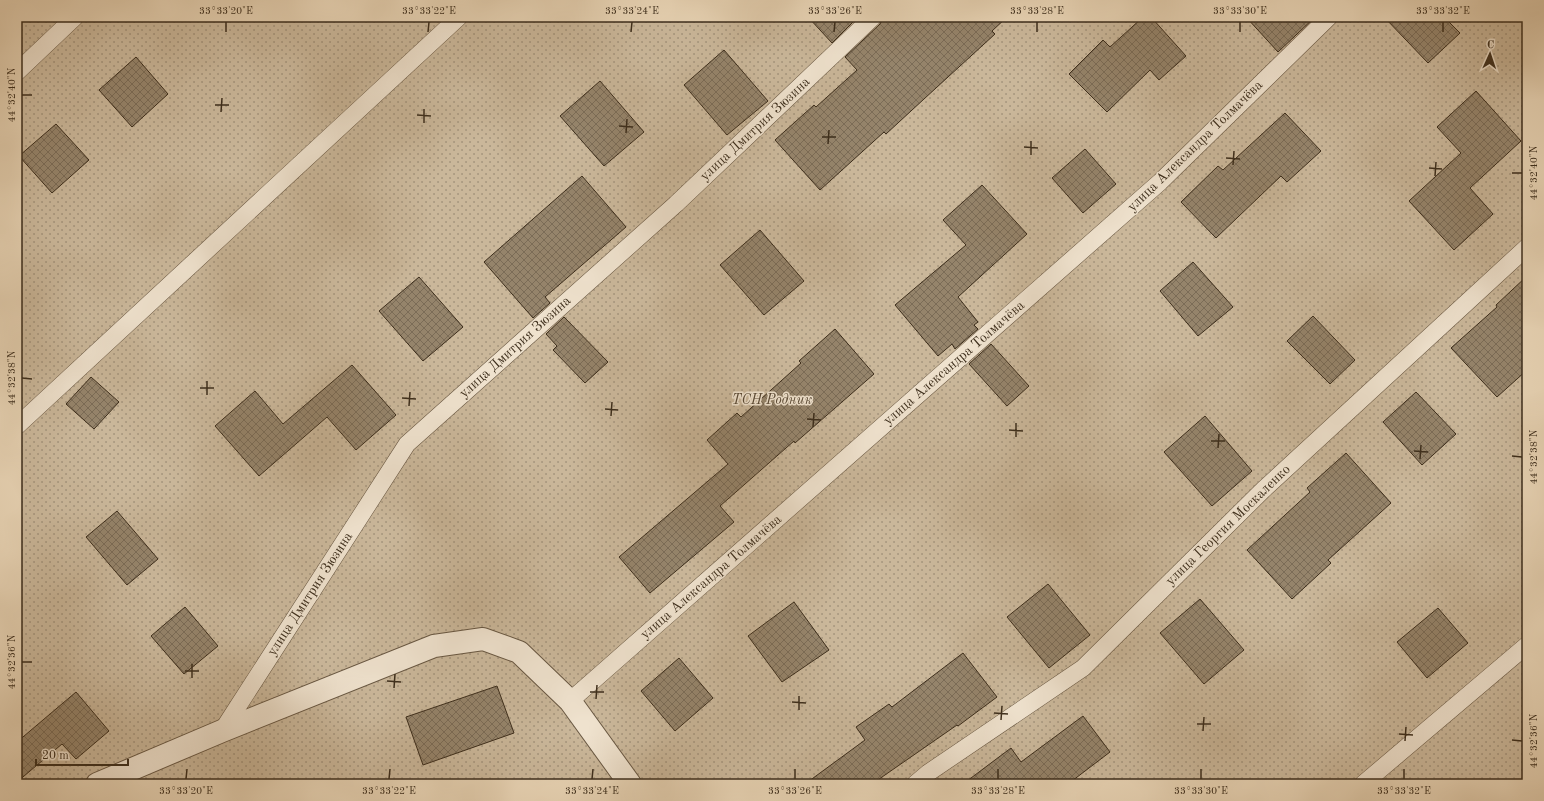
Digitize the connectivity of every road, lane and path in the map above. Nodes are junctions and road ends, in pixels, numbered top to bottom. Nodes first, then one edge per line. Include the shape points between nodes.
1 (75, 17) edge
2 (459, 17) edge
3 (873, 17) edge
4 (1329, 17) edge
5 (17, 72) edge
6 (1527, 247) edge
7 (17, 426) edge
8 (1527, 645) edge
9 (570, 701) junction
10 (222, 731) junction
11 (97, 784) edge
12 (630, 784) edge
13 (915, 784) edge
14 (1363, 784) edge

1 - 5 lane
2 - 7 lane
3 - 10 lane, улица Дмитрия Зюзина via 676,204 407,444
4 - 9 lane, улица Александра Толмачёва via 1160,182
6 - 13 lane, улица Георгия Москаленко via 1263,490 1083,668
8 - 14 lane
9 - 10 street via 519,652 484,639 434,646
9 - 12 street
10 - 11 street

